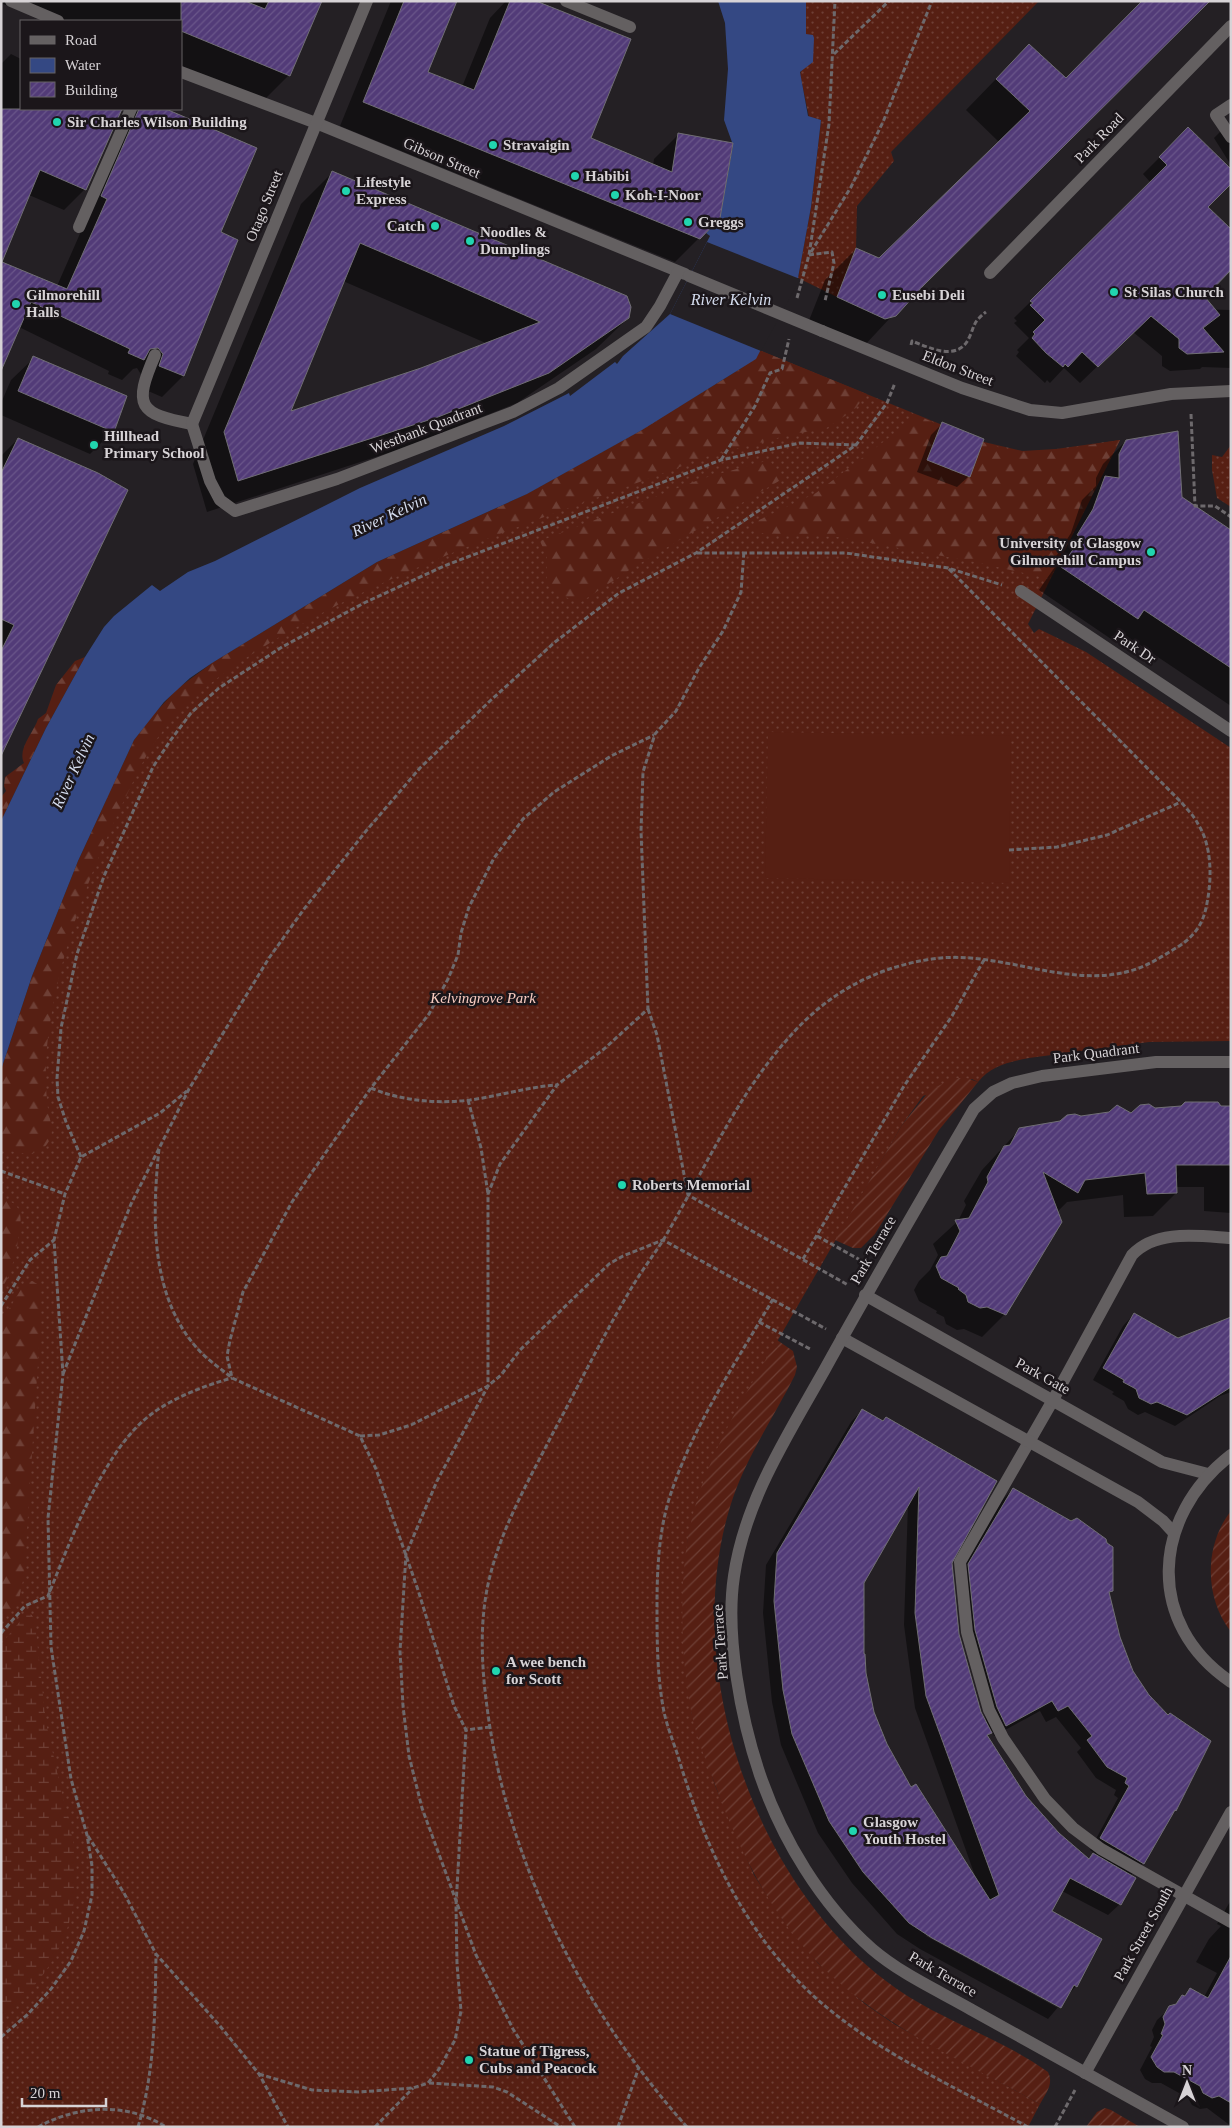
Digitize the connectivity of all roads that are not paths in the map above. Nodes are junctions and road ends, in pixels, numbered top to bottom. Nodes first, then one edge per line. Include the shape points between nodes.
1 (11, 1) edge
2 (368, 1) edge
3 (566, 1) edge
4 (56, 20) edge
5 (1231, 26) edge
6 (630, 28) dead end
7 (182, 72) edge
8 (1231, 105) edge
9 (131, 110) edge
10 (316, 123) junction
11 (1231, 137) edge
12 (79, 227) dead end
13 (990, 273) dead end
14 (683, 274) junction
15 (155, 355) dead end
16 (1231, 391) edge
17 (192, 424) junction
18 (1021, 591) road end
19 (1231, 731) edge
20 (1231, 1062) edge
21 (974, 1109) joint
22 (1231, 1238) edge
23 (866, 1296) junction
24 (842, 1338) junction
25 (1053, 1400) junction
26 (1029, 1443) junction
27 (1231, 1456) edge
28 (1208, 1474) junction
29 (1174, 1533) junction
30 (1231, 1682) edge
31 (1231, 1812) edge
32 (1182, 1896) junction
33 (1231, 1922) edge
34 (1085, 2073) junction
35 (1183, 2127) edge

1 - 4 street
2 - 10 street, Otago Street
3 - 6 street
5 - 13 street, Park Road
7 - 10 street, Gibson Street
8 - 11 street via 1216,115
9 - 12 street
10 - 14 street, Gibson Street
10 - 17 street, Otago Street
14 - 16 street, Eldon Street, bridge via 993,400 1045,412 1079,411 1191,393
14 - 17 street, Westbank Quadrant via 646,327 559,388 513,412 337,479 235,512 220,500 210,481
15 - 17 street via 143,388 146,407 161,418
18 - 19 street, Park Dr
20 - 21 street, Park Quadrant via 1156,1062 1042,1076 1012,1083 993,1092
21 - 23 street, Park Terrace
22 - 25 street via 1158,1239 1138,1249
23 - 24 street, Park Terrace
23 - 25 street, Park Gate
24 - 26 street
24 - 34 street, Park Terrace via 756,1495 733,1579 732,1616 740,1696 756,1762 782,1828 818,1886 869,1947 915,1977
25 - 26 street
25 - 28 street, Park Gate via 1162,1462
26 - 29 street via 1138,1502 1164,1521
26 - 32 street via 960,1562 967,1632 989,1710 1026,1774 1072,1828 1101,1849
27 - 28 street
28 - 29 street via 1187,1503
29 - 30 street via 1170,1548 1171,1579 1173,1604 1179,1622 1206,1664
31 - 32 street, Park Street South
32 - 33 street
32 - 34 street, Park Street South
34 - 35 street, Park Terrace

